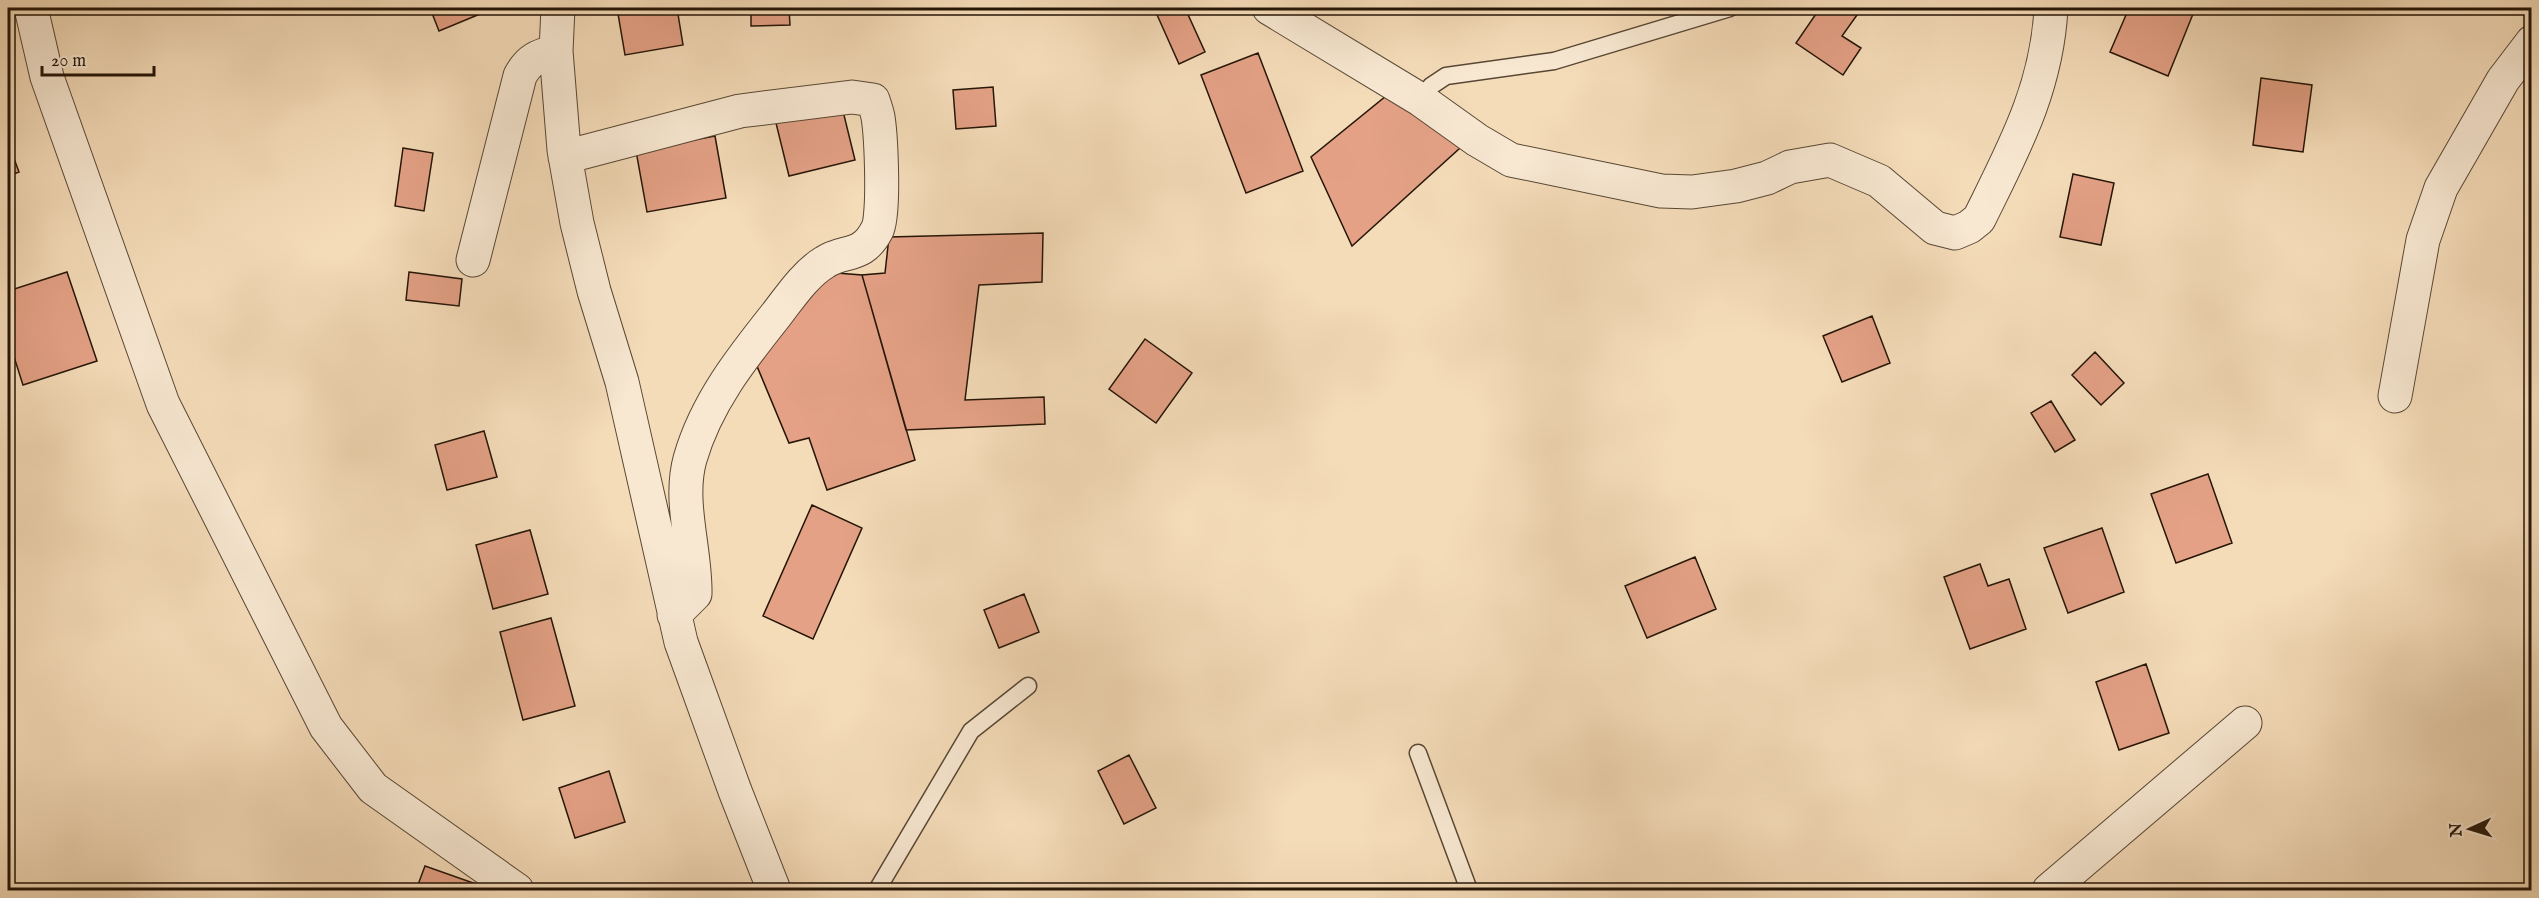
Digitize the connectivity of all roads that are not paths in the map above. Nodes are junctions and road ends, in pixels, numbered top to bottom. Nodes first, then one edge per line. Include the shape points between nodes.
1 (31, 8) edge
2 (558, 8) edge
3 (1269, 8) edge
4 (1730, 8) edge
5 (2051, 8) edge
6 (2532, 42) edge
7 (556, 51) junction
8 (1421, 100) junction
9 (565, 157) junction
10 (473, 260) dead end
11 (2396, 396) dead end
12 (674, 615) junction
13 (1028, 686) dead end
14 (2245, 723) dead end
15 (1418, 753) dead end
16 (517, 891) edge
17 (774, 891) edge
18 (877, 891) edge
19 (1469, 891) edge
20 (2049, 891) edge

1 - 16 street via 48,77 163,404 326,727 373,788
2 - 7 street
3 - 8 street
4 - 8 lane via 1554,61 1446,76 1431,86
5 - 8 street via 2050,36 2040,82 2019,137 1979,219 1955,233 1935,228 1879,181 1830,160 1790,167 1736,186 1692,192 1661,191 1511,160
6 - 11 street via 2503,80 2441,188 2423,240
7 - 9 street
7 - 10 street via 535,57 520,76
9 - 12 street via 594,291 622,382
9 - 12 street via 762,108 852,97 873,100 878,116 879,228 869,243 826,261 800,284 736,366 704,423 690,460 686,488 696,569 695,594
12 - 17 street
13 - 18 lane via 970,731
14 - 20 street
15 - 19 lane

